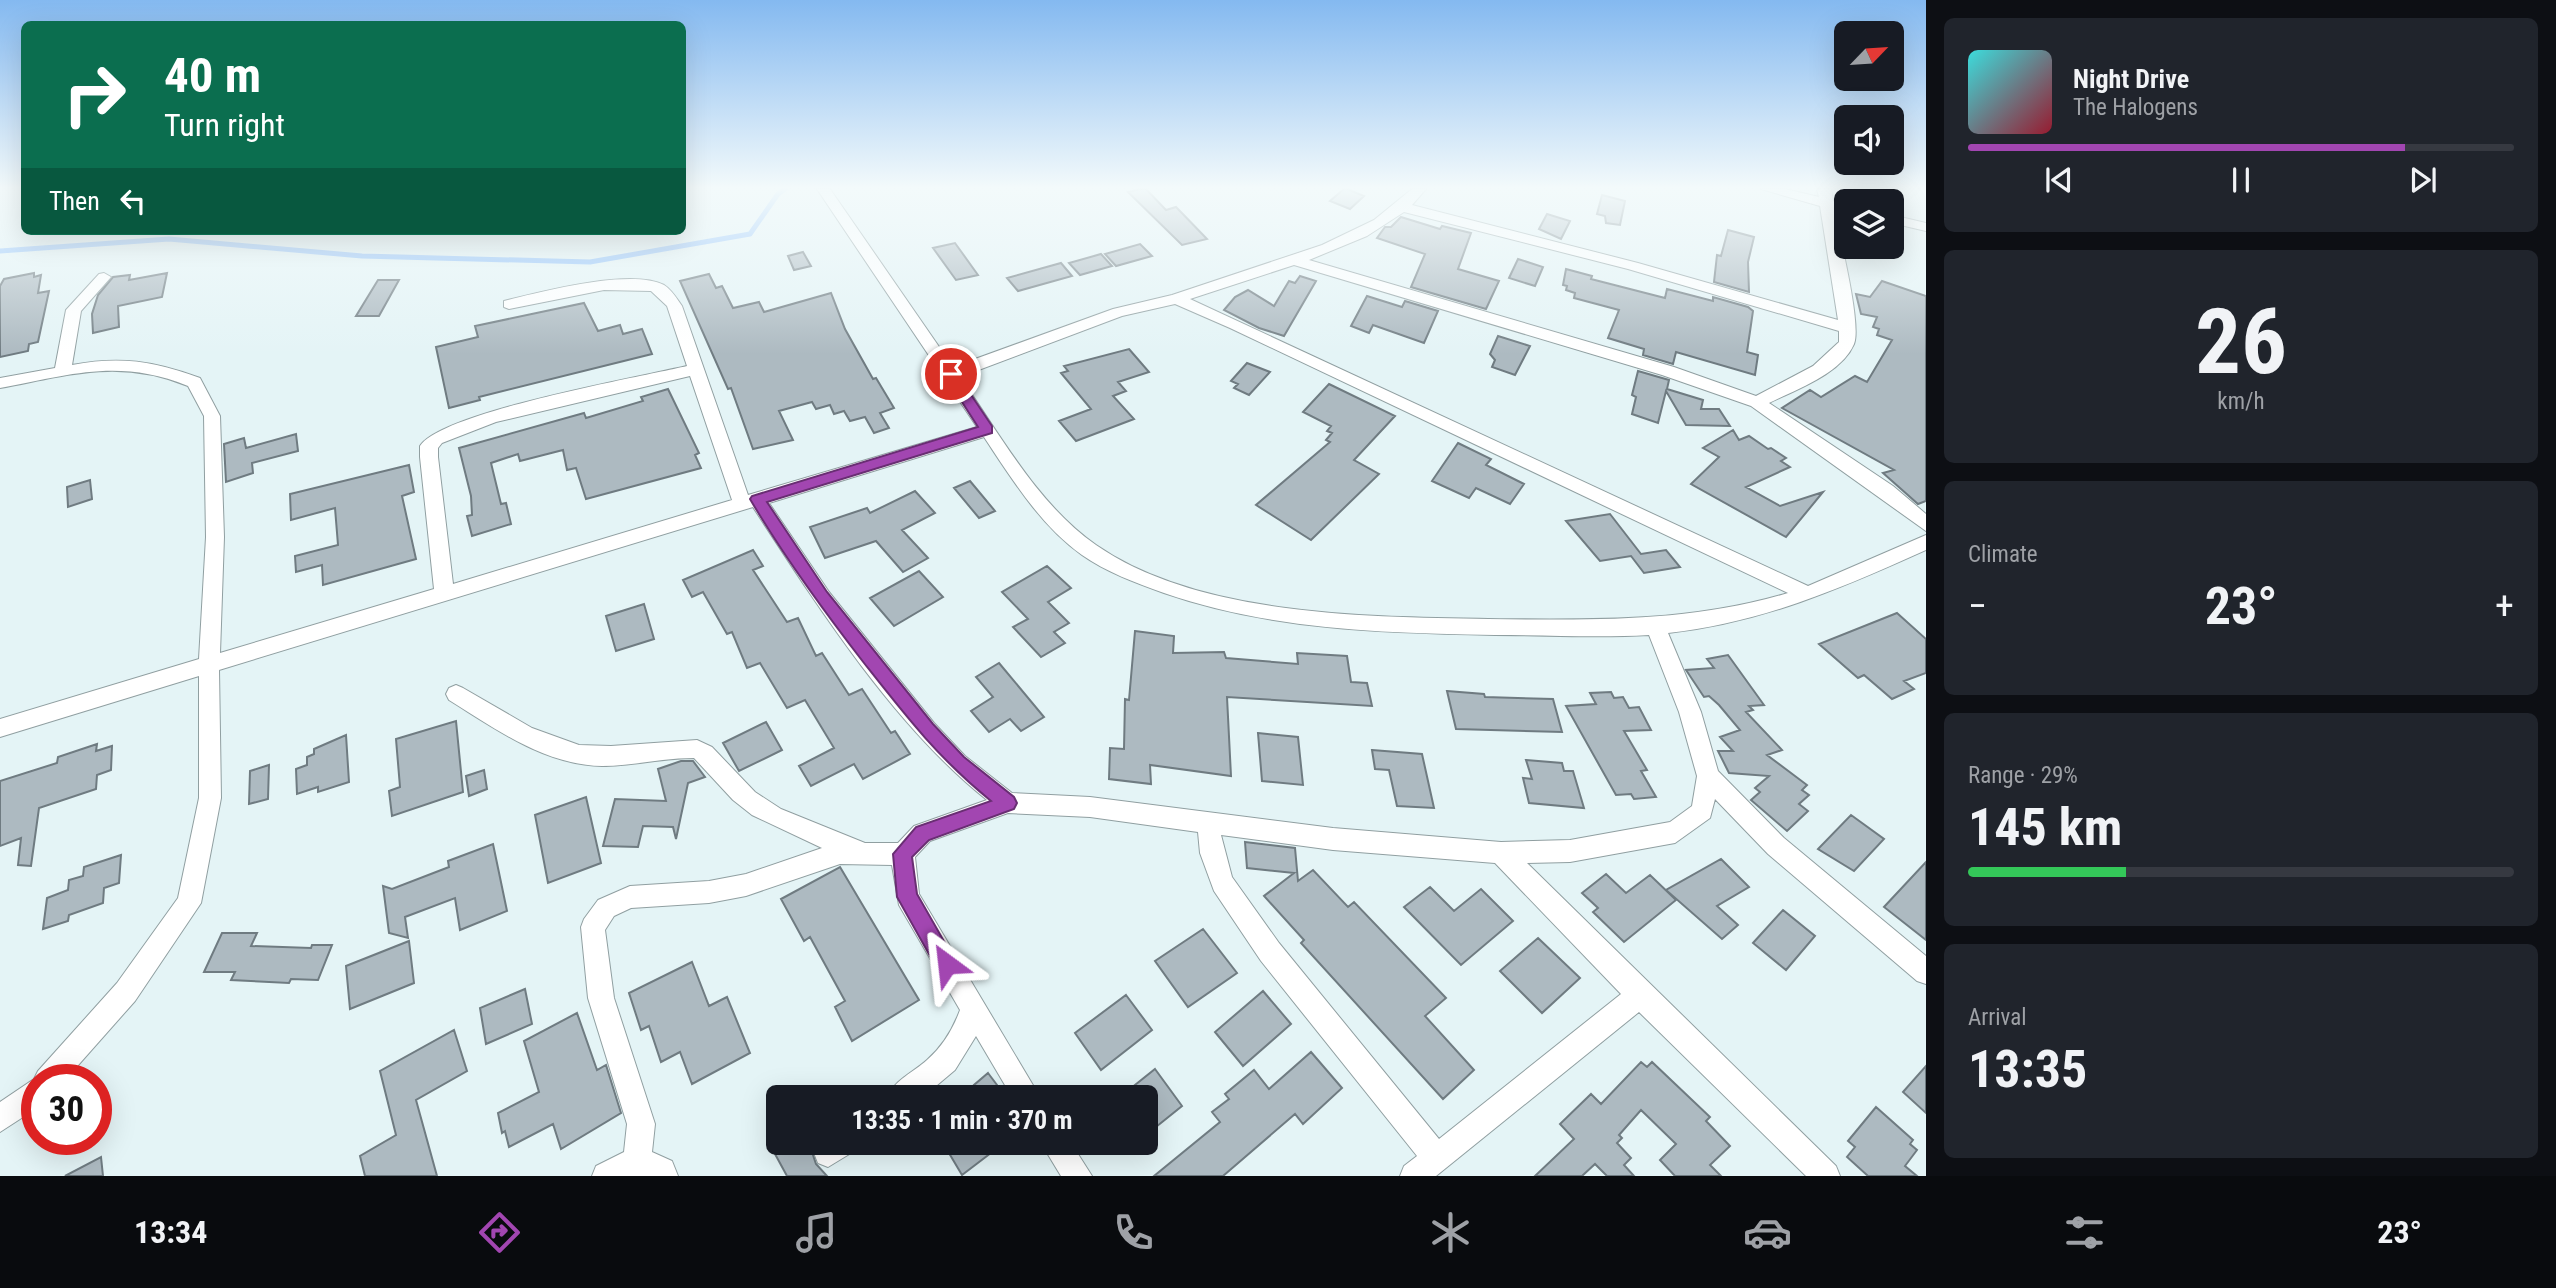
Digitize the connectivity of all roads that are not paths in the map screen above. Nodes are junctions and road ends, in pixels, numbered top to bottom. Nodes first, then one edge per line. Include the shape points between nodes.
1 (861, 244) edge
2 (1340, 244) edge
3 (1546, 244) edge
4 (1833, 244) edge
5 (1294, 260) junction
6 (104, 277) dead end
7 (1176, 299) junction
8 (509, 304) dead end
9 (1847, 328) junction
10 (63, 370) junction
11 (694, 370) junction
12 (951, 374) junction
13 (0, 383) edge
14 (1757, 402) junction
15 (987, 430) junction
16 (750, 502) junction
17 (1926, 524) edge
18 (1926, 541) edge
19 (444, 593) junction
20 (1807, 594) junction
21 (1656, 627) junction
22 (209, 664) junction
23 (456, 694) dead end
24 (0, 728) edge
25 (1708, 776) junction
26 (1008, 803) junction
27 (1208, 822) junction
28 (861, 852) junction
29 (1501, 853) junction
30 (902, 854) junction
31 (1926, 972) edge
32 (1640, 995) junction
33 (973, 1010) junction
34 (61, 1064) edge
35 (917, 1085) edge
36 (1020, 1085) edge
37 (21, 1103) edge
38 (0, 1118) edge
39 (1063, 1155) edge
40 (1436, 1157) junction
41 (638, 1160) junction
42 (606, 1176) edge
43 (664, 1176) edge
44 (1078, 1176) edge
45 (1414, 1176) edge
46 (1826, 1176) edge

1 - 12 street
2 - 5 street
3 - 9 street
4 - 9 street
5 - 7 street
5 - 14 street via 1668,371
6 - 10 street via 74,310
7 - 12 street via 1118,312
7 - 20 street
8 - 11 street via 570,290 653,286 663,290 674,306
9 - 14 street via 1847,342 1836,355
10 - 13 street
10 - 22 street via 105,364 158,368 194,383 212,416 215,537
11 - 16 street
11 - 19 street via 492,417 436,439 429,446 429,457
12 - 15 street
14 - 17 street via 1887,491
15 - 16 street
15 - 21 street via 1032,494 1099,557 1142,578 1245,610 1347,623
16 - 19 street
16 - 26 street via 926,729 957,763
18 - 20 street
19 - 22 street
20 - 21 street via 1707,620
21 - 25 street via 1690,712
22 - 24 street
22 - 34 street via 210,798 189,903 126,992
23 - 28 street via 543,744 567,752 598,757 697,749 708,755 746,798 785,824
25 - 29 street via 1702,811 1675,832 1570,851
25 - 31 street via 1776,845
26 - 27 street via 1090,807
26 - 30 street via 922,834
27 - 29 street via 1333,839
27 - 40 street via 1222,883 1270,952
28 - 30 street
28 - 41 street via 840,853 746,885 630,897 606,908 593,927 601,998 641,1124
29 - 32 street
30 - 33 street via 907,897
32 - 40 street
32 - 46 street
33 - 35 street via 961,1044
33 - 36 street
37 - 38 street
39 - 44 street
40 - 45 street
41 - 42 street
41 - 43 street

